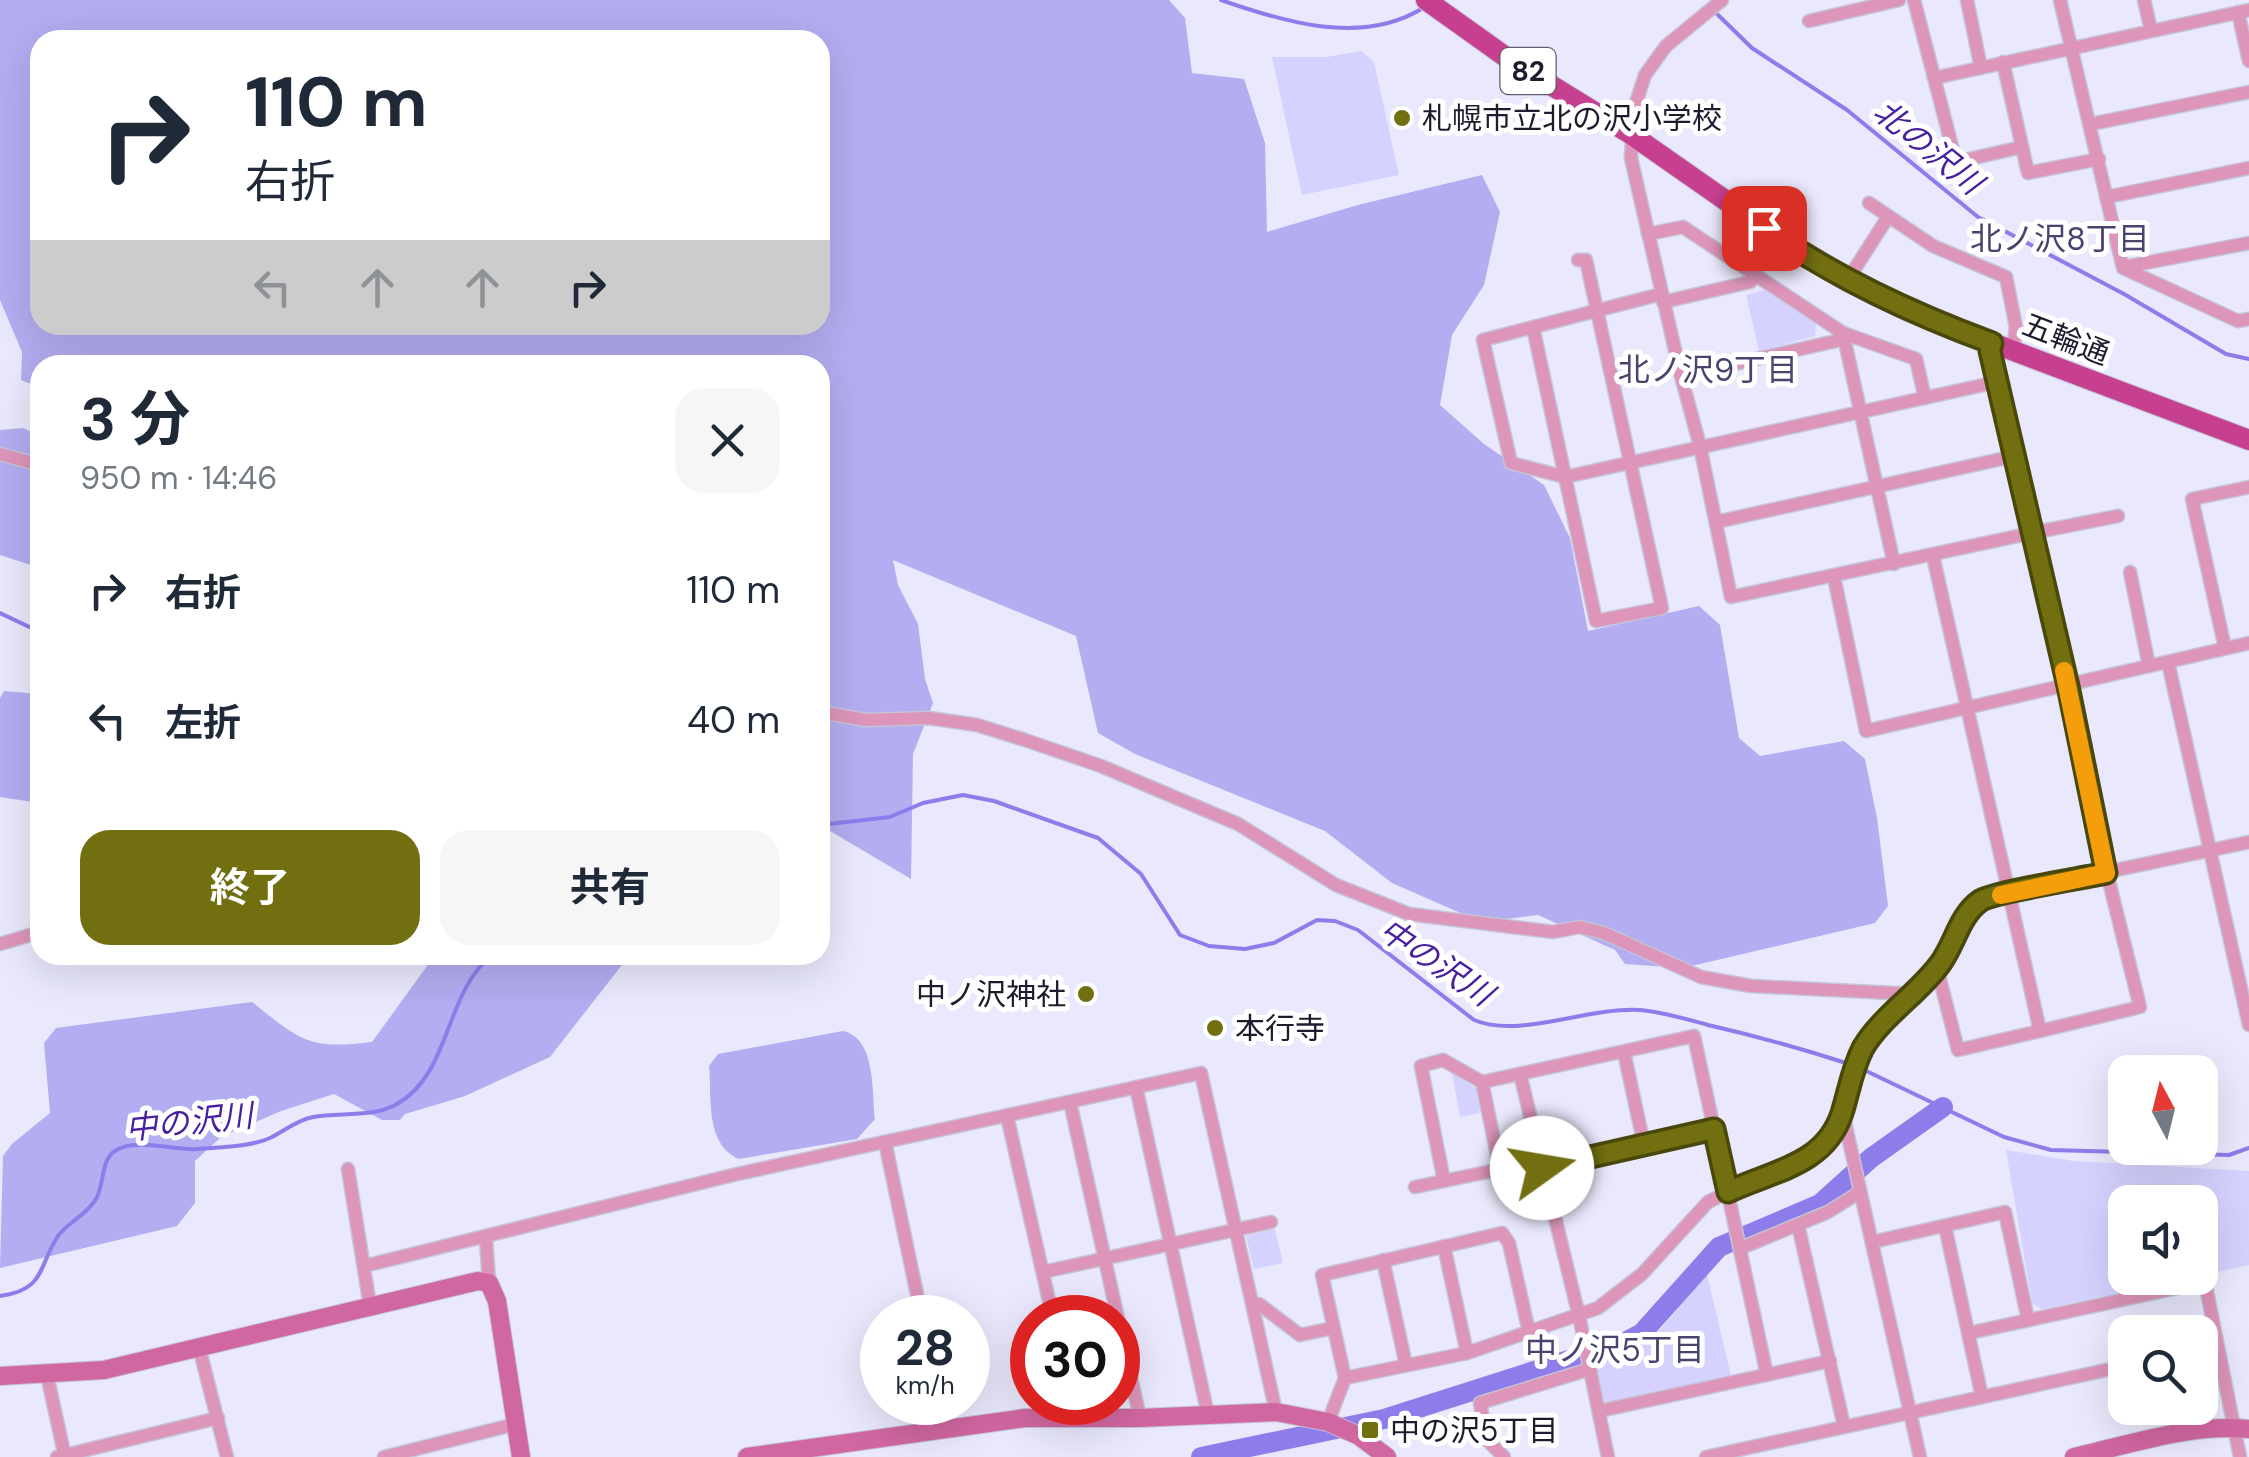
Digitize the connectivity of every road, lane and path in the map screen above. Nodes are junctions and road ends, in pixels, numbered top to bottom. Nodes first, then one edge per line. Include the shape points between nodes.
1 (1426, 0) edge
2 (1899, 0) edge
3 (1914, 0) edge
4 (1967, 0) edge
5 (2060, 0) edge
6 (2144, 0) edge
7 (1722, 1) edge
8 (2244, 10) edge
9 (1809, 21) dead end
10 (2152, 30) junction
11 (2071, 47) junction
12 (2249, 61) edge
13 (2003, 62) junction
14 (1982, 68) junction
15 (1934, 78) junction
16 (2249, 92) edge
17 (2092, 124) junction
18 (1632, 135) junction
19 (2022, 147) junction
20 (2099, 159) junction
21 (2249, 168) edge
22 (2107, 197) junction
23 (1869, 203) dead end
24 (1888, 218) junction
25 (1648, 234) junction
26 (2249, 243) edge
27 (1578, 260) dead end
28 (2122, 268) junction
29 (1756, 276) junction
30 (1846, 281) junction
31 (1662, 298) junction
32 (1596, 311) junction
33 (2249, 319) edge
34 (1533, 327) junction
35 (1843, 334) junction
36 (1992, 343) junction
37 (2013, 351) junction
38 (1680, 376) junction
39 (1997, 382) junction
40 (1925, 398) junction
41 (1859, 412) junction
42 (2249, 440) edge
43 (1700, 446) junction
44 (0, 454) edge
45 (2015, 456) junction
46 (30, 462) edge
47 (1630, 463) junction
48 (1565, 477) junction
49 (2249, 486) edge
50 (1876, 487) junction
51 (2118, 516) dead end
52 (1716, 522) junction
53 (2032, 534) junction
54 (1933, 556) junction
55 (1894, 564) junction
56 (2130, 572) dead end
57 (1834, 577) junction
58 (2249, 643) edge
59 (2224, 648) junction
60 (2168, 662) junction
61 (2150, 666) junction
62 (2068, 686) junction
63 (1967, 709) junction
64 (830, 714) edge
65 (2249, 842) edge
66 (2210, 850) junction
67 (2106, 873) junction
68 (2010, 894) junction
69 (30, 935) edge
70 (0, 944) edge
71 (1937, 968) junction
72 (1912, 994) junction
73 (2249, 1025) edge
74 (2040, 1031) junction
75 (1624, 1052) junction
76 (1520, 1074) junction
77 (1482, 1082) junction
78 (1136, 1087) junction
79 (1070, 1102) junction
80 (1842, 1112) junction
81 (1006, 1116) junction
82 (1714, 1129) junction
83 (885, 1142) junction
84 (1644, 1145) junction
85 (1541, 1165) junction
86 (348, 1169) dead end
87 (1500, 1169) junction
88 (1444, 1181) junction
89 (1415, 1187) dead end
90 (1859, 1188) junction
91 (1728, 1192) junction
92 (1271, 1222) dead end
93 (1798, 1225) junction
94 (1945, 1226) junction
95 (1236, 1230) junction
96 (486, 1238) junction
97 (1739, 1241) junction
98 (1872, 1242) junction
99 (1171, 1244) junction
100 (1444, 1246) junction
101 (1105, 1258) junction
102 (1383, 1260) junction
103 (364, 1266) junction
104 (1043, 1272) junction
105 (488, 1283) junction
106 (917, 1295) edge
107 (1048, 1295) edge
108 (1113, 1295) edge
109 (1252, 1304) junction
110 (370, 1306) junction
111 (2212, 1315) edge
112 (1579, 1316) junction
113 (2028, 1320) junction
114 (1333, 1328) junction
115 (1528, 1332) junction
116 (1968, 1333) junction
117 (2218, 1345) edge
118 (199, 1348) junction
119 (1467, 1353) junction
120 (1830, 1361) junction
121 (1406, 1365) junction
122 (1590, 1367) junction
123 (2108, 1370) edge
124 (47, 1374) junction
125 (1768, 1375) junction
126 (0, 1376) edge
127 (1346, 1378) junction
128 (1982, 1397) junction
129 (1598, 1411) junction
130 (1276, 1412) junction
131 (1910, 1413) junction
132 (1208, 1415) junction
133 (218, 1418) junction
134 (1140, 1418) edge
135 (1010, 1420) edge
136 (1328, 1422) junction
137 (516, 1424) junction
138 (1844, 1426) junction
139 (945, 1427) joint
140 (2242, 1428) edge
141 (62, 1456) edge
142 (227, 1457) edge
143 (384, 1457) edge
144 (521, 1457) edge
145 (747, 1457) edge
146 (1387, 1457) edge
147 (1504, 1457) edge
148 (1608, 1457) edge
149 (1706, 1457) edge
150 (1920, 1457) edge
151 (2074, 1457) edge
152 (2240, 1457) edge

1 - 18 main road, 五輪通 / 82
2 - 9 street
3 - 15 street
4 - 14 street
5 - 11 street
6 - 10 street
7 - 18 street via 1666,46 1645,75
8 - 10 street
8 - 12 street
10 - 11 street
11 - 13 street
11 - 17 street
13 - 14 street
13 - 19 street
14 - 15 street
15 - 19 street via 1956,162
16 - 17 street
17 - 20 street
18 - 25 street
18 - 30 main road, 五輪通 / 82
19 - 20 street via 2028,174
20 - 22 street
21 - 22 street
22 - 28 street
23 - 24 street
24 - 30 street
24 - 37 street via 2006,277 2016,327
25 - 29 street via 1683,228
25 - 31 street
26 - 28 street
27 - 32 street via 1586,260
28 - 33 street via 2238,322
29 - 31 street
29 - 35 street
30 - 36 main road, 五輪通 / 82
31 - 32 street
31 - 38 street
32 - 34 street
32 - 47 street
34 - 48 street
34 - 48 street via 1484,340 1511,463
35 - 38 street via 1836,341
35 - 40 street via 1916,359
35 - 41 street
36 - 37 main road, 五輪通 / 82
36 - 39 street
37 - 42 main road, 五輪通 / 82
38 - 43 street
39 - 40 street
39 - 45 street
40 - 41 street
41 - 43 street
41 - 50 street
43 - 47 street
43 - 52 street
44 - 46 street
45 - 50 street
45 - 53 street
47 - 48 street
47 - 48 street via 1662,608 1596,621
49 - 59 street via 2192,499
50 - 52 street
50 - 55 street
51 - 53 street
52 - 57 street via 1731,596
53 - 54 street
53 - 62 street
54 - 55 street
54 - 63 street
55 - 57 street
56 - 61 street
57 - 63 street via 1866,731
58 - 59 street
59 - 60 street
60 - 61 street
60 - 66 street
61 - 62 street
62 - 63 street
62 - 67 street
63 - 68 street
64 - 72 street via 977,725 1101,766 1238,824 1336,885 1410,914 1552,932 1579,927 1701,977 1750,986
65 - 66 street
66 - 67 street
66 - 73 street
67 - 68 street
67 - 74 street via 2140,1007
68 - 71 street via 1983,898 1964,916
68 - 74 street
69 - 70 street
71 - 72 street
71 - 74 street via 1958,1050
72 - 80 street via 1865,1046
75 - 76 street
75 - 82 street via 1694,1036
75 - 84 street
76 - 77 street
76 - 85 street
77 - 87 street
77 - 88 street via 1444,1060 1421,1066
78 - 79 street
78 - 95 street via 1201,1073
78 - 99 street
79 - 81 street
79 - 101 street
80 - 90 street
80 - 91 street via 1812,1156
81 - 83 street
81 - 104 street
82 - 84 street
82 - 91 street
83 - 96 street
83 - 106 street
84 - 85 street
85 - 87 street
85 - 112 street
86 - 103 street
87 - 88 street
88 - 89 street
90 - 93 street
90 - 98 street
91 - 97 street
91 - 112 street via 1708,1202 1642,1274
92 - 95 street
93 - 97 street
93 - 120 street
94 - 98 street
94 - 113 street via 2005,1212
94 - 116 street
95 - 99 street
95 - 109 street
96 - 103 street
96 - 105 street
97 - 125 street
98 - 131 street
99 - 101 street
99 - 132 street
100 - 102 street
100 - 115 street via 1502,1233
100 - 119 street
101 - 104 street
101 - 108 street
102 - 114 street via 1322,1275
102 - 121 street
103 - 110 street
104 - 107 street
105 - 110 street
105 - 137 street via 497,1302
109 - 114 street via 1300,1335
109 - 130 street
110 - 118 street
111 - 113 street via 2206,1282
112 - 115 street
112 - 122 street
113 - 116 street
114 - 127 street
115 - 119 street
116 - 128 street
117 - 140 street
118 - 124 street via 104,1370
118 - 133 street
119 - 121 street
120 - 125 street
120 - 138 street
121 - 127 street
122 - 129 street
122 - 147 street via 1480,1402 1487,1440
123 - 128 street
124 - 126 street
124 - 141 street
125 - 129 street
127 - 136 street
128 - 131 street
129 - 148 street
130 - 132 street
130 - 136 street
131 - 138 street
131 - 150 street
132 - 134 street
133 - 141 street
133 - 142 street
135 - 139 street
136 - 146 street
137 - 143 street
137 - 144 street
138 - 149 street
139 - 145 street
140 - 151 street
140 - 152 street

